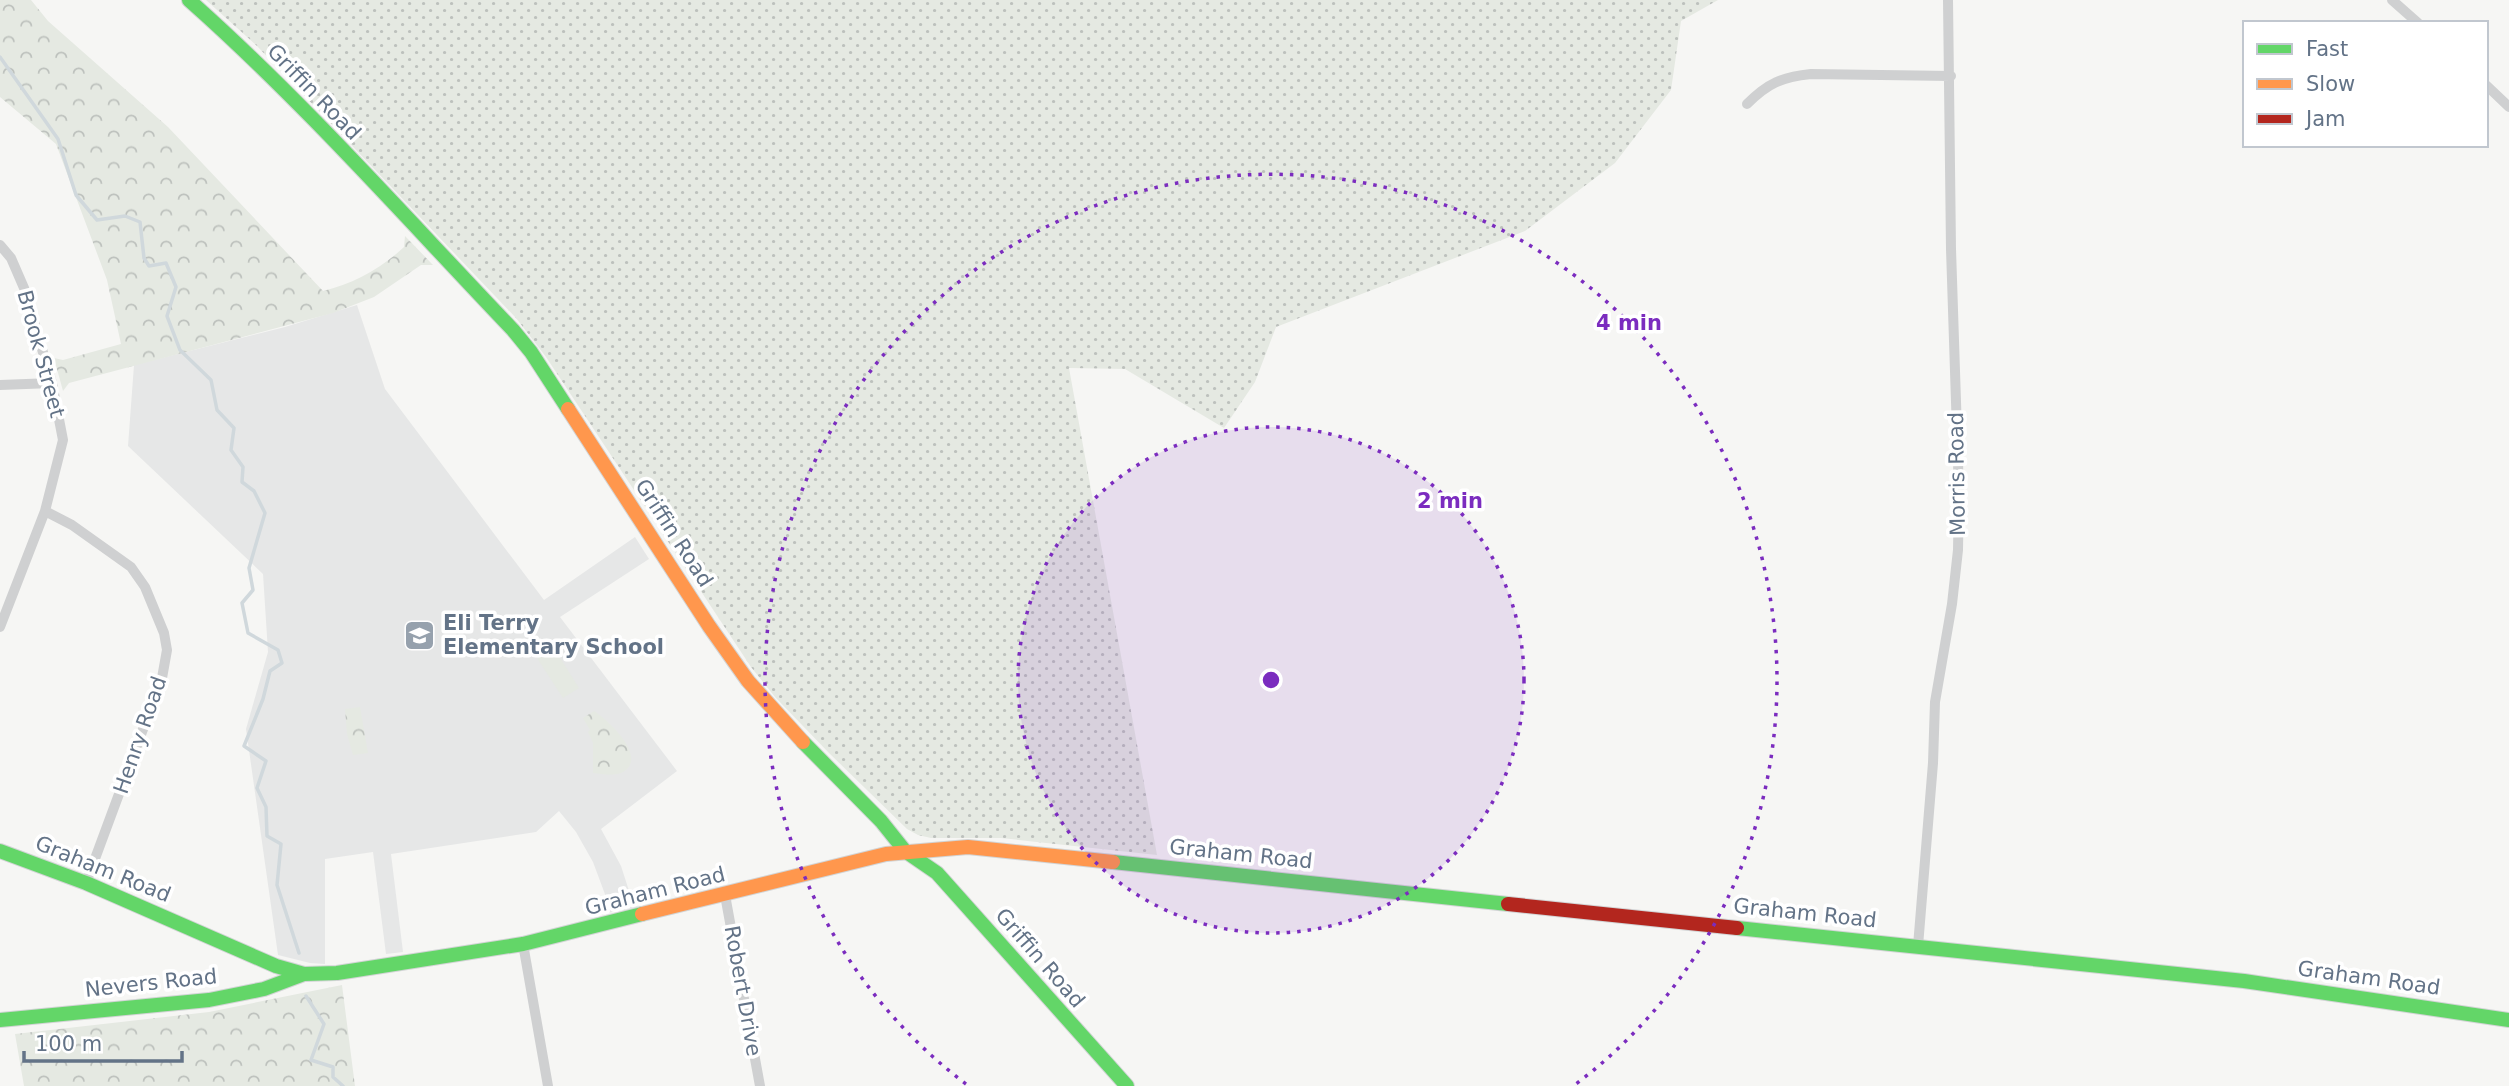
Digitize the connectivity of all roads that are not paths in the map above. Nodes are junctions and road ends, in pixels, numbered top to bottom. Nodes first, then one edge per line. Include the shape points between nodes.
1 (189, 0) edge
2 (1948, 0) edge
3 (2392, 0) edge
4 (2416, 21) edge
5 (1951, 76) junction
6 (2488, 87) edge
7 (1747, 104) dead end
8 (2509, 107) edge
9 (0, 245) edge
10 (52, 383) junction
11 (0, 385) edge
12 (45, 511) junction
13 (1, 622) edge
14 (0, 850) edge
15 (905, 851) junction
16 (86, 883) junction
17 (726, 895) junction
18 (523, 944) junction
19 (1918, 946) junction
20 (304, 974) junction
21 (0, 1020) edge
22 (2509, 1020) edge
23 (548, 1086) edge
24 (762, 1086) edge
25 (1127, 1086) edge

1 - 15 street, Griffin Road via 296,103 513,330 748,681
2 - 5 street, Morris Road
3 - 4 street
5 - 7 street via 1793,76 1763,88
5 - 19 street, Morris Road via 1958,550 1935,702
6 - 8 street
9 - 10 street, Brook Street via 24,288
10 - 11 street
10 - 12 street, Brook Street via 63,440
12 - 13 street, Brook Street
12 - 16 street, Henry Road via 72,524 131,567 145,587 167,650 162,678
14 - 16 street, Graham Road
15 - 17 street, Graham Road
15 - 19 street, Graham Road via 968,847
15 - 25 street, Griffin Road via 937,873
16 - 20 street, Graham Road
17 - 18 street, Graham Road
17 - 24 street, Robert Drive
18 - 20 street, Graham Road
18 - 23 street
19 - 22 street, Graham Road via 2244,981
20 - 21 street, Nevers Road via 225,998

